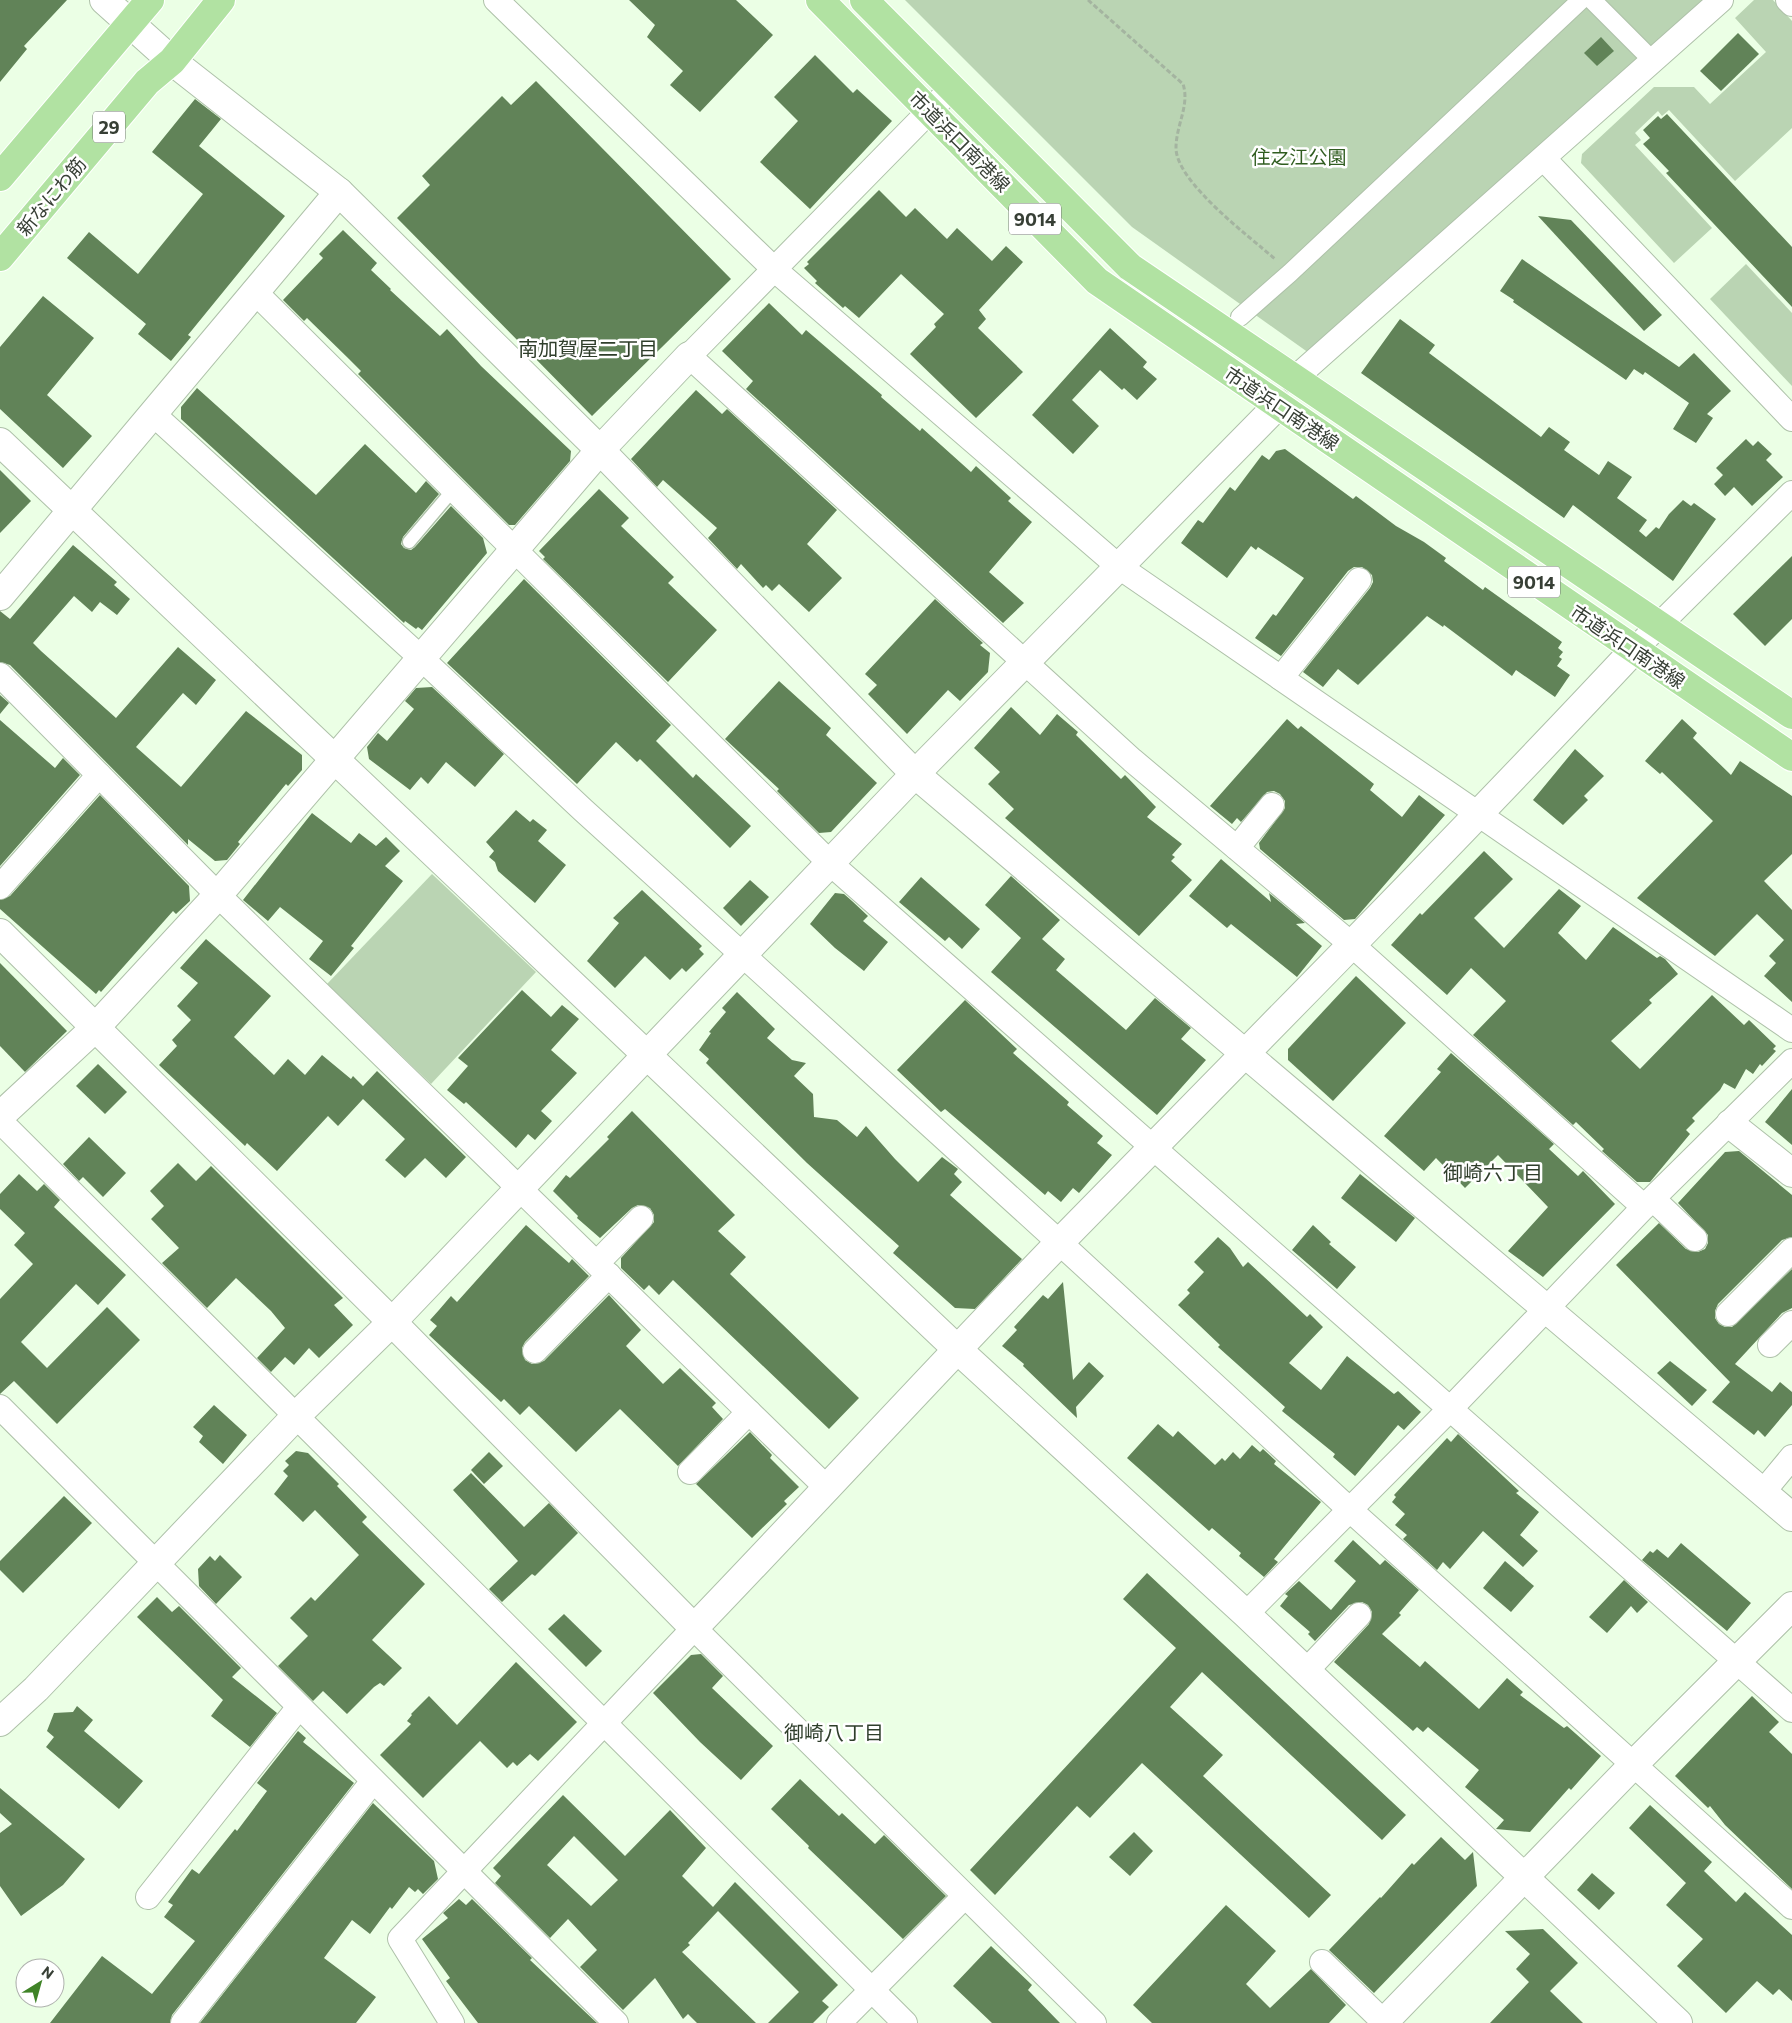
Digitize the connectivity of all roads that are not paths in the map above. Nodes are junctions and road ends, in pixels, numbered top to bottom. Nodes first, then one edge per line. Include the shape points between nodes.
1 (104, 0) edge
2 (150, 0) edge
3 (221, 0) edge
4 (496, 0) edge
5 (820, 0) edge
6 (864, 0) edge
7 (1581, 0) edge
8 (1592, 0) edge
9 (1721, 0) edge
10 (1788, 0) edge
11 (1792, 4) edge
12 (129, 25) junction
13 (172, 61) junction
14 (1653, 61) junction
15 (952, 88) junction
16 (930, 110) junction
17 (1544, 159) junction
18 (0, 177) edge
19 (339, 192) junction
20 (0, 257) edge
21 (775, 270) junction
22 (254, 291) junction
23 (1240, 316) dead end
24 (689, 356) junction
25 (1293, 380) junction
26 (1278, 405) junction
27 (152, 413) junction
28 (1792, 419) edge
29 (0, 442) edge
30 (600, 450) junction
31 (453, 490) junction
32 (1792, 493) edge
33 (72, 510) junction
34 (409, 542) dead end
35 (514, 550) junction
36 (1118, 566) junction
37 (1359, 580) dead end
38 (0, 596) edge
39 (1660, 624) junction
40 (1634, 650) junction
41 (420, 657) junction
42 (1026, 662) junction
43 (0, 675) edge
44 (1281, 678) junction
45 (1792, 716) edge
46 (1792, 757) edge
47 (336, 759) junction
48 (915, 774) junction
49 (99, 775) junction
50 (1272, 805) dead end
51 (1478, 814) junction
52 (1237, 848) junction
53 (831, 864) junction
54 (0, 886) edge
55 (218, 895) junction
56 (0, 933) edge
57 (1351, 944) junction
58 (744, 956) junction
59 (95, 1028) junction
60 (1792, 1030) edge
61 (648, 1054) junction
62 (1245, 1055) junction
63 (1792, 1061) edge
64 (0, 1116) edge
65 (0, 1121) edge
66 (1730, 1124) junction
67 (1154, 1148) junction
68 (1792, 1173) edge
69 (520, 1188) junction
70 (1649, 1203) junction
71 (640, 1218) dead end
72 (1695, 1239) dead end
73 (1060, 1242) junction
74 (1792, 1250) edge
75 (603, 1269) junction
76 (1546, 1309) junction
77 (1728, 1314) dead end
78 (392, 1322) junction
79 (1792, 1323) edge
80 (1770, 1345) dead end
81 (957, 1349) junction
82 (535, 1351) dead end
83 (0, 1407) edge
84 (1450, 1409) junction
85 (750, 1412) junction
86 (297, 1415) junction
87 (1792, 1457) edge
88 (690, 1472) dead end
89 (828, 1489) junction
90 (1763, 1492) junction
91 (1349, 1509) junction
92 (1792, 1517) edge
93 (156, 1564) junction
94 (1792, 1606) edge
95 (1246, 1614) junction
96 (1360, 1615) dead end
97 (694, 1628) junction
98 (1738, 1662) junction
99 (1306, 1671) junction
100 (299, 1707) junction
101 (1792, 1710) edge
102 (0, 1722) edge
103 (604, 1722) junction
104 (1634, 1764) junction
105 (373, 1781) junction
106 (464, 1871) junction
107 (1523, 1878) junction
108 (965, 1896) junction
109 (148, 1897) dead end
110 (1792, 1907) edge
111 (1322, 1962) dead end
112 (872, 1990) junction
113 (183, 2023) edge
114 (452, 2023) edge
115 (616, 2023) edge
116 (839, 2023) edge
117 (905, 2023) edge
118 (1094, 2023) edge
119 (1384, 2023) edge
120 (1678, 2023) edge

1 - 12 street
2 - 12 main road
3 - 13 main road, 新なにわ筋 / 29
4 - 21 street
5 - 16 main road, 市道浜口南港線 / 9014
6 - 15 main road, 市道浜口南港線 / 9014
7 - 23 street
8 - 14 street
9 - 14 street
10 - 11 street
12 - 13 street
12 - 18 main road
13 - 19 street
13 - 20 main road, 新なにわ筋 / 29 via 148,82
14 - 17 street
15 - 16 street
15 - 25 main road, 市道浜口南港線 / 9014 via 1130,268
16 - 21 street
16 - 26 main road, 市道浜口南港線 / 9014 via 1097,282
17 - 25 street
17 - 28 street
19 - 22 street
19 - 30 street
21 - 24 street
21 - 36 street
22 - 27 street
22 - 31 street
24 - 30 street
24 - 42 street
25 - 39 main road, 市道浜口南港線 / 9014
26 - 36 street
26 - 40 main road, 市道浜口南港線 / 9014
27 - 33 street
27 - 41 street
29 - 33 street
30 - 35 street
30 - 48 street
31 - 34 lane
31 - 35 street
32 - 39 street
33 - 38 street
33 - 47 street
35 - 41 street
35 - 53 street
36 - 42 street
36 - 44 street
37 - 44 street
39 - 40 street
39 - 45 main road, 市道浜口南港線 / 9014
40 - 46 main road, 市道浜口南港線 / 9014
40 - 51 street
41 - 47 street
41 - 58 street
42 - 48 street
42 - 52 street via 1132,760
43 - 49 street
44 - 51 street
47 - 55 street
47 - 61 street
48 - 53 street
48 - 62 street
49 - 54 street
49 - 55 street
50 - 52 street
51 - 57 street
51 - 60 street
52 - 57 street
53 - 58 street
53 - 67 street
55 - 59 street
55 - 69 street
56 - 59 street
57 - 62 street
57 - 70 street
58 - 61 street
58 - 73 street
59 - 64 street
59 - 78 street
61 - 69 street
61 - 81 street
62 - 67 street
62 - 76 street
63 - 66 street
65 - 86 street
66 - 68 street
66 - 70 street
67 - 73 street
67 - 84 street
69 - 75 street
69 - 78 street
70 - 72 street
70 - 76 street
71 - 75 street
73 - 81 street
73 - 91 street
74 - 77 street
75 - 82 street
75 - 85 street
76 - 84 street
76 - 90 street
78 - 86 street
78 - 97 street
79 - 80 street
81 - 89 street
81 - 95 street
83 - 93 street
84 - 91 street
84 - 98 street
85 - 88 street
85 - 89 street
86 - 93 street
86 - 103 street
87 - 90 street
89 - 97 street
90 - 92 street
91 - 95 street
91 - 104 street
93 - 100 street
93 - 102 street
94 - 98 street
95 - 99 street
96 - 99 street
97 - 103 street
97 - 108 street
98 - 101 street
98 - 104 street
99 - 107 street
100 - 105 street
100 - 109 street
103 - 106 street
103 - 112 street
104 - 107 street
104 - 110 street
105 - 106 street
105 - 113 street
106 - 114 street via 400,1939
106 - 115 street
107 - 119 street
107 - 120 street
108 - 112 street
108 - 118 street
111 - 119 street
112 - 116 street
112 - 117 street

